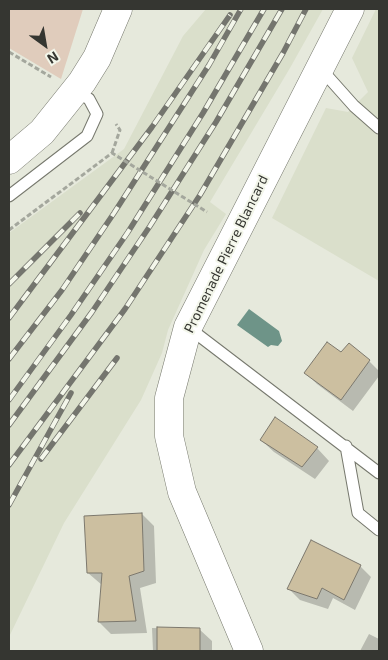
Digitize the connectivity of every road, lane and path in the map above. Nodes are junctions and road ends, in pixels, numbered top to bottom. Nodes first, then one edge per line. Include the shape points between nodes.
1 (118, 9) edge
2 (350, 9) edge
3 (9, 52) edge
4 (320, 68) junction
5 (76, 91) junction
6 (379, 128) edge
7 (117, 139) dead end
8 (112, 153) junction
9 (9, 160) edge
10 (9, 196) edge
11 (207, 212) dead end
12 (9, 230) edge
13 (188, 327) junction
14 (346, 446) junction
15 (379, 473) edge
16 (379, 530) edge
17 (249, 651) edge

1 - 5 street via 97,58
2 - 4 street, Promenade Pierre Blancard
3 - 5 path
4 - 6 lane
4 - 13 street, Promenade Pierre Blancard
5 - 9 street via 42,132
5 - 10 lane via 88,99 97,114 87,136
7 - 8 path
8 - 11 path, bridge
8 - 12 path, bridge
13 - 14 lane
13 - 17 street, Promenade Pierre Blancard via 169,398 168,436 182,492
14 - 15 lane
14 - 16 lane via 358,513

